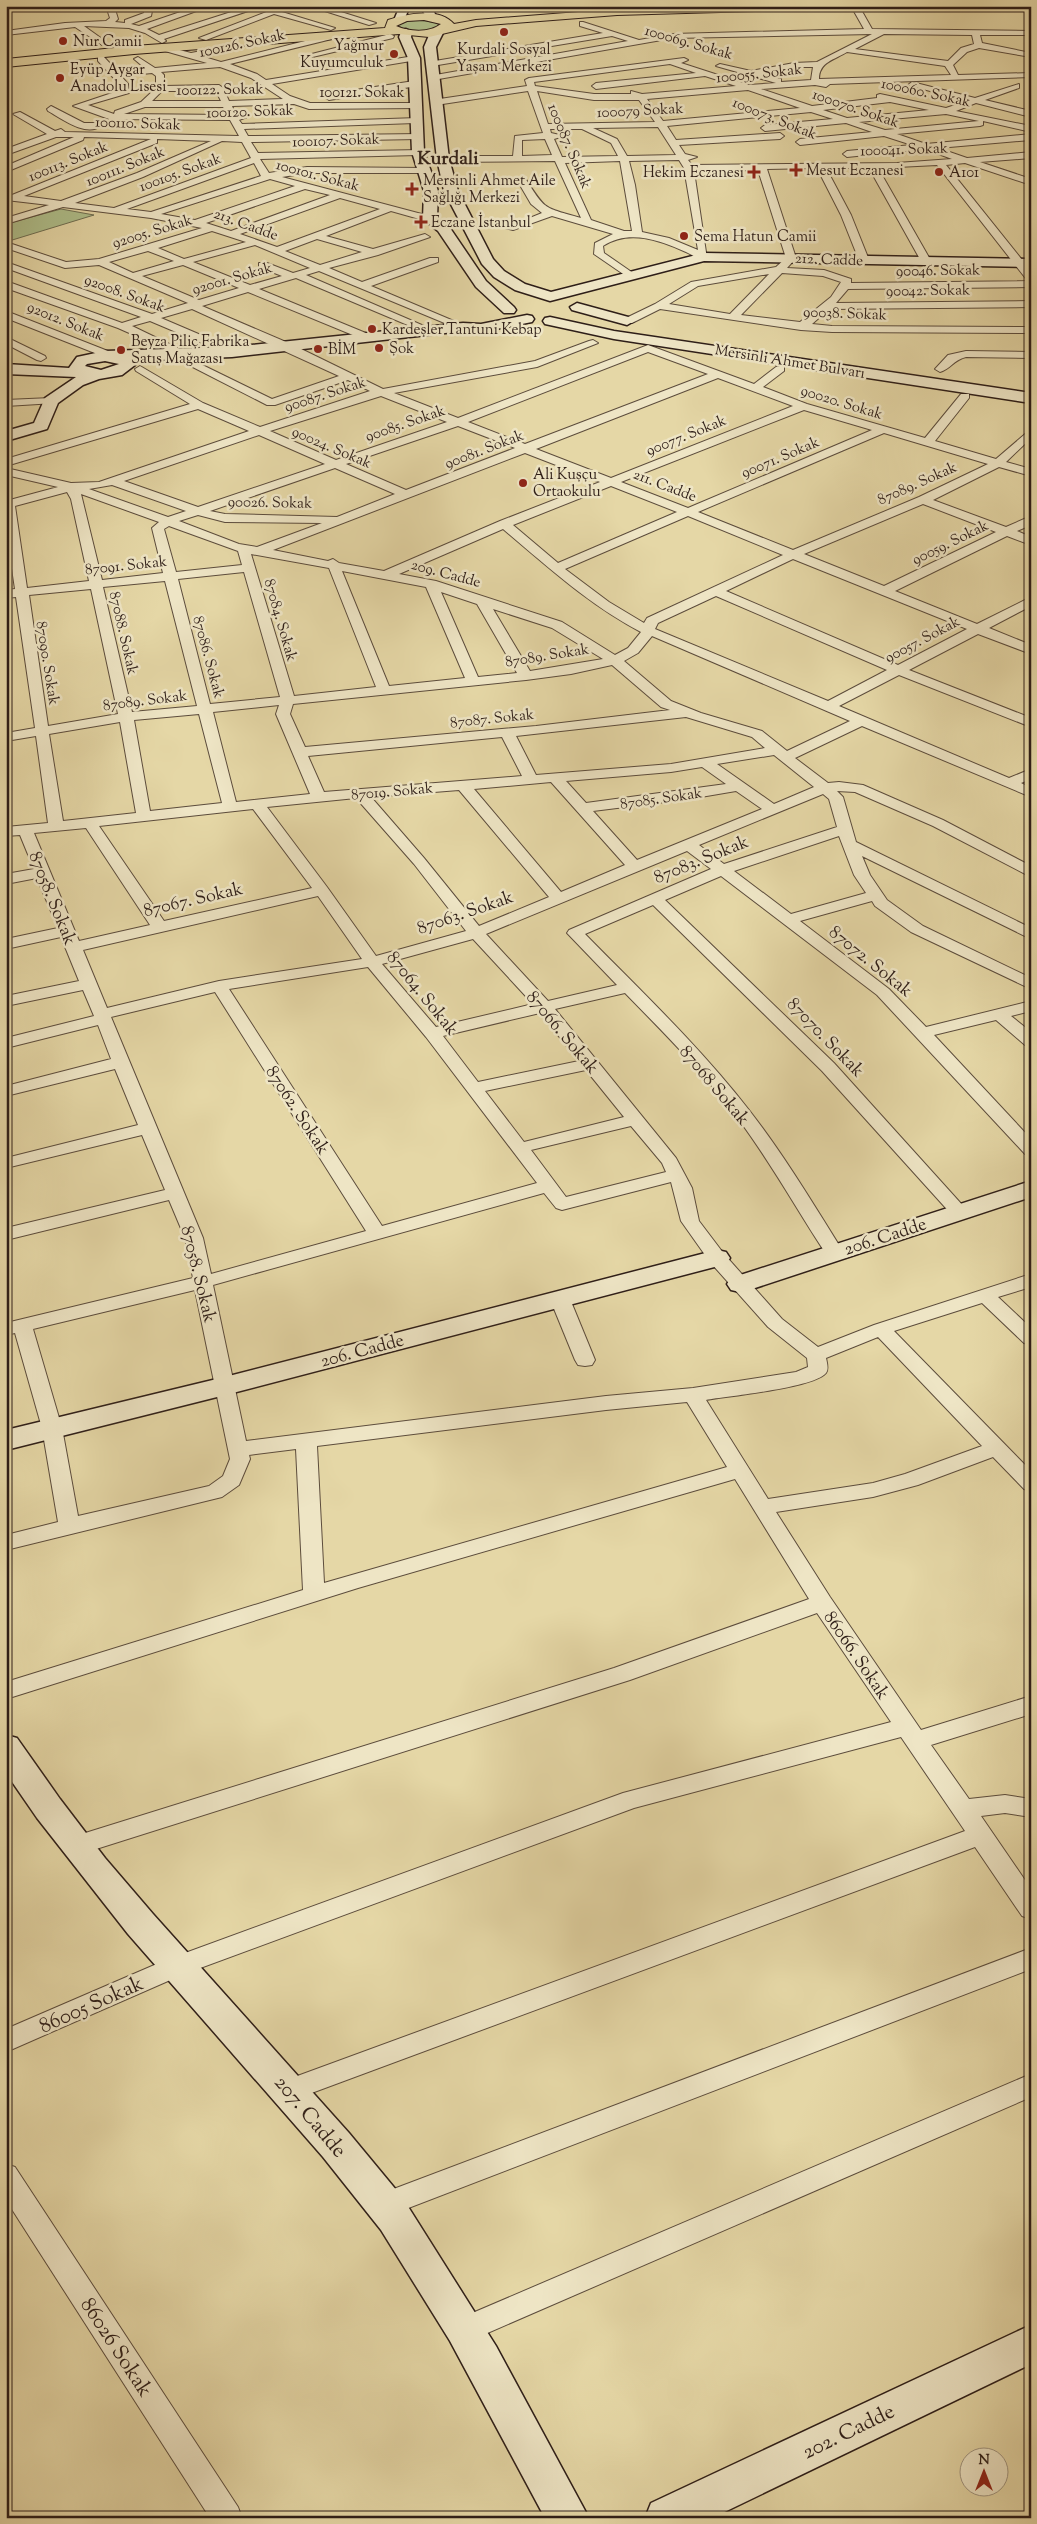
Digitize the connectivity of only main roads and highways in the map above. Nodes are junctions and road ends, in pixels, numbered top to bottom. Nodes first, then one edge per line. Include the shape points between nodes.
1 (425, 6) edge
2 (429, 6) edge
3 (634, 6) edge
4 (819, 6) edge
5 (448, 10) dead end
6 (466, 12) dead end
7 (502, 15) junction
8 (432, 18) junction
9 (401, 25) edge
10 (441, 30) junction
11 (342, 32) junction
12 (6, 57) edge
13 (6, 64) edge
14 (1024, 263) edge
15 (629, 276) junction
16 (481, 284) junction
17 (550, 298) junction
18 (575, 306) junction
19 (484, 308) dead end
20 (509, 310) junction
21 (527, 319) junction
22 (550, 321) junction
23 (656, 326) dead end
24 (463, 327) junction
25 (481, 328) junction
26 (675, 329) dead end
27 (614, 335) junction
28 (114, 356) junction
29 (184, 357) junction
30 (6, 358) edge
31 (88, 358) junction
32 (6, 369) edge
33 (120, 371) junction
34 (98, 374) junction
35 (982, 375) dead end
36 (1031, 398) edge
37 (6, 436) edge
38 (1031, 1189) edge
39 (717, 1258) road end
40 (740, 1284) road end
41 (6, 1440) edge
42 (6, 1748) edge
43 (1031, 2344) edge
44 (568, 2518) edge
45 (666, 2518) edge

1 - 8 main road
2 - 5 main road
3 - 7 main road
4 - 10 main road via 680,9 580,19 556,16 476,22
6 - 7 main road
7 - 8 main road
8 - 9 main road
8 - 10 main road via 447,22
9 - 10 main road
9 - 11 main road
9 - 11 main road via 372,23
9 - 16 main road via 412,71 418,152 431,192 430,218 443,228
10 - 17 main road via 434,35 430,47 437,84 443,159 451,192 487,261 499,274 520,287
11 - 12 main road via 203,38
11 - 13 main road
14 - 15 main road, 212. Cadde via 704,257
15 - 17 main road, 212. Cadde
15 - 18 main road
16 - 19 main road
16 - 20 main road
17 - 18 main road
17 - 20 main road via 520,300
18 - 22 main road via 574,314
18 - 23 main road
20 - 21 main road
20 - 24 main road via 485,316
21 - 22 main road
21 - 25 main road
22 - 27 main road, Mersinli Ahmet Bulvarı
24 - 25 main road
24 - 29 main road
25 - 27 main road
26 - 35 main road, Mersinli Ahmet Bulvarı
27 - 36 main road, Mersinli Ahmet Bulvarı
28 - 29 main road
28 - 31 main road
28 - 33 main road via 127,362
29 - 33 main road
30 - 31 main road
31 - 34 main road via 78,363 78,370
32 - 34 main road
33 - 34 main road
34 - 37 main road via 78,382 51,401 40,426
38 - 40 main road, 206. Cadde
39 - 41 main road, 206. Cadde
42 - 44 main road, 207. Cadde via 74,1846 175,1967 290,2090 385,2205 466,2329
43 - 45 main road, 202. Cadde

